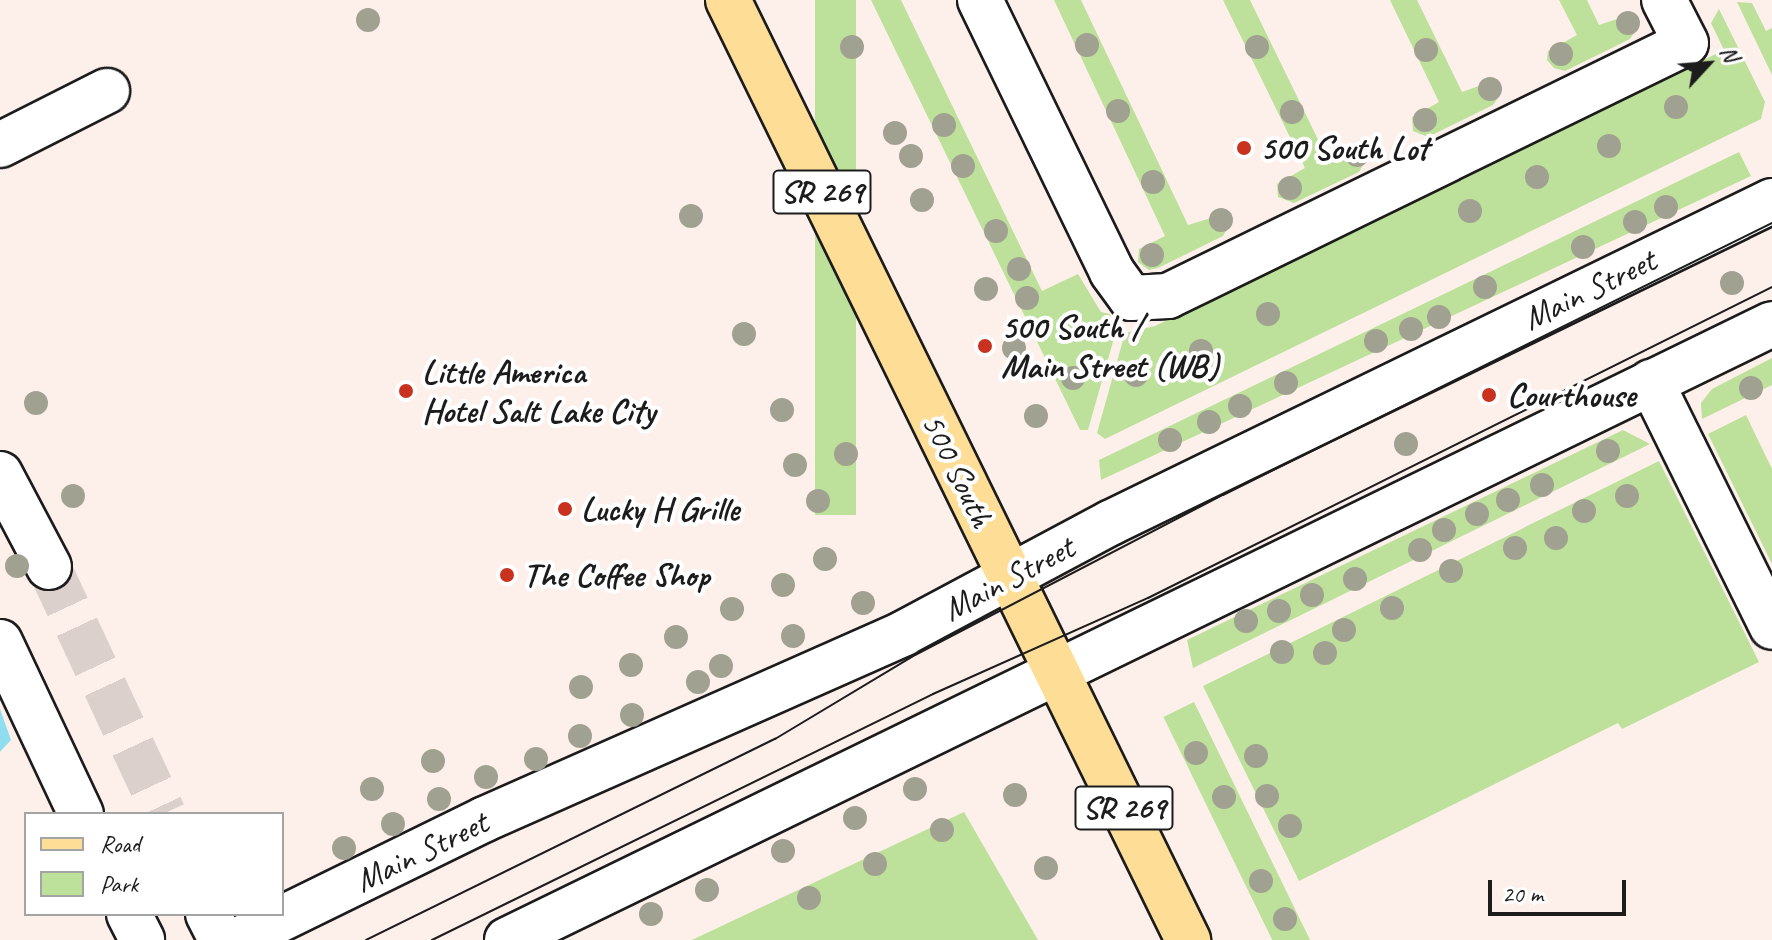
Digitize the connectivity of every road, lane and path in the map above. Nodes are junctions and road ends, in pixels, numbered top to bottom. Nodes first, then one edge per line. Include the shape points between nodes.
1 (728, 0) edge
2 (980, 0) edge
3 (1664, 0) edge
4 (107, 91) dead end
5 (0, 145) edge
6 (1772, 201) edge
7 (1772, 324) edge
8 (1651, 382) junction
9 (0, 474) edge
10 (49, 567) tunnel mouth
11 (1010, 577) junction
12 (1772, 627) edge
13 (0, 642) edge
14 (1059, 675) junction
15 (80, 812) edge
16 (130, 916) edge
17 (209, 916) edge
18 (142, 940) edge
19 (221, 940) edge
20 (238, 940) edge
21 (507, 940) edge
22 (1188, 940) edge

1 - 11 main road, 500 South / SR 269
2 - 3 street via 1112,272 1131,298 1168,296 1686,43
4 - 5 street
6 - 11 street, Main Street via 1282,438
7 - 8 street
8 - 12 street
8 - 14 street
9 - 10 street
11 - 14 main road, 500 South / SR 269
11 - 20 street, Main Street via 876,647 485,819
13 - 15 street
14 - 21 street
14 - 22 main road, 500 South / SR 269
16 - 18 street
17 - 19 street

